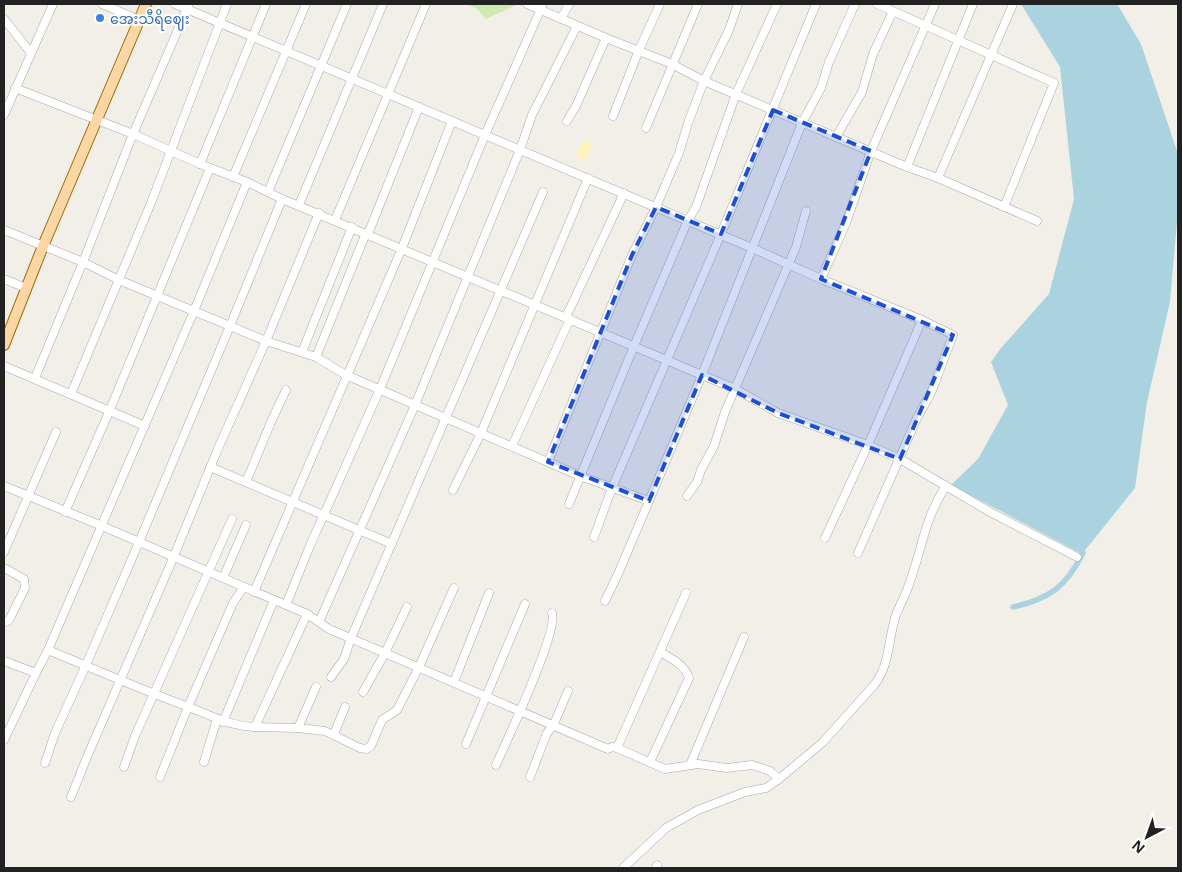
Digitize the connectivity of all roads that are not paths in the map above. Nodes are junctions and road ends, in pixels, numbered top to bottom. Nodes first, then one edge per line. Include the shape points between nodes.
1 (102, 4) edge
2 (146, 4) edge
3 (175, 4) edge
4 (227, 4) edge
5 (266, 4) edge
6 (306, 4) edge
7 (347, 4) edge
8 (383, 4) edge
9 (426, 4) edge
10 (527, 4) edge
11 (569, 4) edge
12 (660, 4) edge
13 (698, 4) edge
14 (738, 4) edge
15 (777, 4) edge
16 (816, 4) edge
17 (855, 4) edge
18 (877, 4) edge
19 (935, 4) edge
20 (973, 4) edge
21 (1013, 4) edge
22 (52, 5) edge
23 (188, 6) edge
24 (542, 7) edge
25 (893, 11) junction
26 (4, 19) edge
27 (561, 19) junction
28 (138, 20) junction
29 (219, 21) junction
30 (926, 25) junction
31 (577, 26) junction
32 (253, 36) junction
33 (606, 38) junction
34 (958, 39) junction
35 (286, 50) junction
36 (639, 50) junction
37 (32, 53) junction
38 (991, 54) junction
39 (672, 64) junction
40 (321, 66) junction
41 (351, 79) junction
42 (704, 81) junction
43 (15, 88) junction
44 (388, 94) junction
45 (736, 94) junction
46 (419, 107) junction
47 (772, 110) junction
48 (4, 115) edge
49 (613, 116) dead end
50 (96, 120) junction
51 (452, 121) junction
52 (567, 121) dead end
53 (802, 123) junction
54 (646, 128) dead end
55 (133, 134) junction
56 (486, 135) junction
57 (836, 137) junction
58 (170, 150) junction
59 (520, 150) junction
60 (871, 151) junction
61 (200, 164) junction
62 (907, 166) junction
63 (210, 168) junction
64 (233, 176) junction
65 (588, 178) junction
66 (938, 178) junction
67 (247, 182) junction
68 (268, 192) junction
69 (543, 192) dead end
70 (624, 194) junction
71 (282, 199) junction
72 (299, 205) junction
73 (656, 207) junction
74 (1004, 208) junction
75 (806, 211) dead end
76 (319, 213) junction
77 (335, 220) junction
78 (688, 220) junction
79 (1037, 221) dead end
80 (352, 227) junction
81 (4, 230) edge
82 (367, 234) junction
83 (721, 234) junction
84 (43, 246) junction
85 (402, 248) junction
86 (752, 248) junction
87 (433, 261) junction
88 (84, 262) junction
89 (788, 264) junction
90 (468, 276) junction
91 (4, 279) edge
92 (821, 279) junction
93 (119, 280) junction
94 (26, 288) junction
95 (501, 290) junction
96 (157, 296) junction
97 (535, 304) junction
98 (194, 311) junction
99 (568, 318) junction
100 (922, 320) junction
101 (8, 324) edge
102 (230, 326) junction
103 (601, 333) junction
104 (266, 341) junction
105 (4, 345) edge
106 (634, 346) junction
107 (302, 352) junction
108 (316, 357) junction
109 (666, 360) junction
110 (4, 366) edge
111 (346, 375) junction
112 (702, 375) junction
113 (35, 378) junction
114 (735, 389) junction
115 (286, 390) dead end
116 (380, 390) junction
117 (72, 394) junction
118 (415, 405) junction
119 (109, 412) junction
120 (447, 418) junction
121 (145, 426) junction
122 (56, 432) dead end
123 (481, 433) junction
124 (868, 445) junction
125 (512, 446) junction
126 (900, 459) junction
127 (548, 462) junction
128 (210, 467) junction
129 (580, 476) junction
130 (246, 482) junction
131 (4, 486) edge
132 (946, 486) junction
133 (612, 488) junction
134 (452, 490) dead end
135 (687, 496) dead end
136 (29, 497) junction
137 (649, 502) junction
138 (293, 503) junction
139 (569, 504) dead end
140 (65, 512) junction
141 (324, 516) junction
142 (232, 519) dead end
143 (246, 525) dead end
144 (102, 526) junction
145 (360, 530) junction
146 (594, 537) dead end
147 (826, 538) dead end
148 (139, 542) junction
149 (392, 544) junction
150 (4, 552) edge
151 (858, 553) dead end
152 (174, 556) junction
153 (1078, 557) dead end
154 (4, 568) edge
155 (207, 572) junction
156 (223, 578) junction
157 (244, 587) junction
158 (454, 588) dead end
159 (254, 592) junction
160 (489, 593) dead end
161 (686, 593) dead end
162 (274, 600) junction
163 (605, 601) dead end
164 (525, 604) dead end
165 (286, 605) junction
166 (407, 607) dead end
167 (552, 613) dead end
168 (307, 614) junction
169 (319, 622) junction
170 (4, 623) edge
171 (744, 637) dead end
172 (351, 638) junction
173 (48, 650) junction
174 (660, 652) junction
175 (385, 653) junction
176 (4, 661) edge
177 (86, 665) junction
178 (419, 667) junction
179 (36, 673) junction
180 (331, 677) dead end
181 (120, 680) junction
182 (454, 682) junction
183 (316, 687) dead end
184 (568, 690) dead end
185 (363, 692) dead end
186 (153, 695) junction
187 (486, 696) junction
188 (188, 707) junction
189 (345, 707) dead end
190 (520, 711) junction
191 (220, 720) junction
192 (553, 726) junction
193 (255, 727) junction
194 (298, 728) junction
195 (334, 734) junction
196 (4, 740) edge
197 (466, 744) dead end
198 (617, 748) junction
199 (204, 762) dead end
200 (650, 762) junction
201 (45, 763) dead end
202 (496, 765) dead end
203 (690, 765) junction
204 (124, 767) dead end
205 (160, 777) dead end
206 (530, 777) dead end
207 (779, 779) junction
208 (71, 797) dead end
209 (623, 868) edge

1 - 28 street
2 - 28 main road
3 - 23 street
4 - 29 street
5 - 32 street
6 - 35 street
7 - 40 street
8 - 41 street
9 - 44 street
10 - 24 street
11 - 27 street
12 - 36 street
13 - 39 street
14 - 42 street
15 - 45 street
16 - 47 street
17 - 53 street via 821,88
18 - 25 street
19 - 30 street
20 - 34 street
21 - 38 street
22 - 37 street
23 - 29 street
23 - 55 street
24 - 27 street
24 - 56 street
25 - 30 street
25 - 57 street via 873,54 862,92
26 - 37 street
27 - 31 street
28 - 50 main road
29 - 32 street
29 - 58 street
30 - 34 street
30 - 60 street
31 - 33 street
31 - 59 street via 532,115
32 - 35 street
32 - 61 street
33 - 36 street
33 - 52 street
34 - 38 street
34 - 62 street
35 - 40 street
35 - 64 street
36 - 39 street
36 - 49 street
37 - 43 street
38 - 66 street
38 - 74 street via 1054,83
39 - 42 street
39 - 54 street
40 - 41 street
40 - 68 street
41 - 44 street
41 - 72 street
42 - 45 street
42 - 73 street
43 - 48 street
43 - 50 street
44 - 46 street
44 - 77 street
45 - 47 street
45 - 78 street via 701,195
46 - 51 street
46 - 82 street
47 - 53 street
47 - 83 street
50 - 55 street
50 - 84 main road
51 - 56 street
51 - 85 street
53 - 57 street
53 - 86 street
55 - 58 street
55 - 88 street
56 - 59 street
56 - 87 street
57 - 60 street
58 - 61 street
58 - 93 street
59 - 65 street
59 - 90 street
60 - 62 street
60 - 92 street via 846,223
61 - 63 street
62 - 66 street
63 - 64 street
63 - 96 street
64 - 67 street
65 - 70 street
65 - 97 street
66 - 74 street
67 - 68 street
67 - 98 street
68 - 71 street
69 - 95 street
70 - 73 street
70 - 99 street
71 - 72 street
71 - 102 street
72 - 76 street
73 - 78 street
73 - 103 street via 632,255
74 - 79 street
75 - 89 street
76 - 77 street
76 - 104 street
77 - 80 street
78 - 83 street
78 - 106 street
80 - 82 street
80 - 107 street
81 - 84 street
82 - 85 street
82 - 108 street
83 - 86 street
83 - 109 street
84 - 88 street
84 - 94 main road
85 - 87 street
85 - 111 street
86 - 89 street
86 - 112 street
87 - 90 street
87 - 116 street
88 - 93 street
88 - 113 street
89 - 92 street
89 - 114 street
90 - 95 street
90 - 118 street
91 - 94 street
92 - 100 street
93 - 96 street
93 - 117 street
94 - 101 main road
95 - 97 street
95 - 120 street
96 - 98 street
96 - 119 street
97 - 99 street
97 - 123 street
98 - 102 street
98 - 121 street
99 - 103 street
99 - 125 street
100 - 124 street
100 - 126 street via 953,335
101 - 105 main road
102 - 104 street
102 - 148 street
103 - 106 street
103 - 127 street
104 - 107 street
104 - 128 street
106 - 109 street
106 - 129 street
107 - 108 street
108 - 111 street
109 - 112 street
109 - 133 street
110 - 113 street
111 - 116 street
111 - 138 street
112 - 114 street
112 - 137 street
113 - 117 street
114 - 124 street via 778,412
114 - 135 street via 714,446
115 - 130 street
116 - 118 street
116 - 141 street
117 - 119 street
118 - 120 street
118 - 145 street
119 - 121 street
119 - 140 street
120 - 123 street
120 - 149 street
121 - 144 street
122 - 136 street
123 - 125 street
123 - 134 street
124 - 126 street
124 - 147 street
125 - 127 street
126 - 132 street
126 - 151 street
127 - 129 street
128 - 130 street
128 - 152 street
129 - 133 street
129 - 139 street
130 - 138 street
131 - 136 street
132 - 153 street
132 - 207 street via 933,508 894,621 882,674 827,738
133 - 137 street
133 - 146 street
136 - 140 street
136 - 150 street
137 - 163 street
138 - 141 street
138 - 159 street
140 - 144 street
141 - 145 street
141 - 165 street
142 - 155 street
143 - 156 street
144 - 148 street
144 - 173 street
145 - 149 street
145 - 169 street
148 - 152 street
148 - 177 street
149 - 172 street
152 - 155 street
152 - 181 street
154 - 170 street via 24,579 26,584 9,620
155 - 156 street
155 - 186 street
156 - 157 street
157 - 159 street
157 - 188 street via 234,602
158 - 178 street
159 - 162 street
160 - 182 street
161 - 174 street
162 - 165 street
162 - 191 street
164 - 187 street
165 - 168 street
166 - 175 street
167 - 190 street via 554,619 544,650
168 - 169 street
168 - 193 street
169 - 172 street
171 - 203 street
172 - 175 street
172 - 180 street via 344,659
173 - 177 street
173 - 179 street
174 - 198 street
174 - 200 street via 683,667 688,678
175 - 178 street
175 - 185 street
176 - 179 street
177 - 181 street
177 - 201 street
178 - 182 street
178 - 195 street via 397,710 382,720 371,746 360,748
179 - 196 street
181 - 186 street
181 - 208 street
182 - 187 street
183 - 194 street
184 - 192 street
186 - 188 street
186 - 204 street
187 - 190 street
187 - 197 street
188 - 191 street
188 - 205 street
189 - 195 street
190 - 192 street
190 - 202 street
191 - 193 street via 240,727
191 - 199 street
192 - 198 street via 608,749
192 - 206 street via 547,733
193 - 194 street
194 - 195 street
198 - 200 street
200 - 203 street via 665,768
203 - 207 street via 727,768 752,765 770,771
207 - 209 street via 766,788 745,792 698,810 666,828

